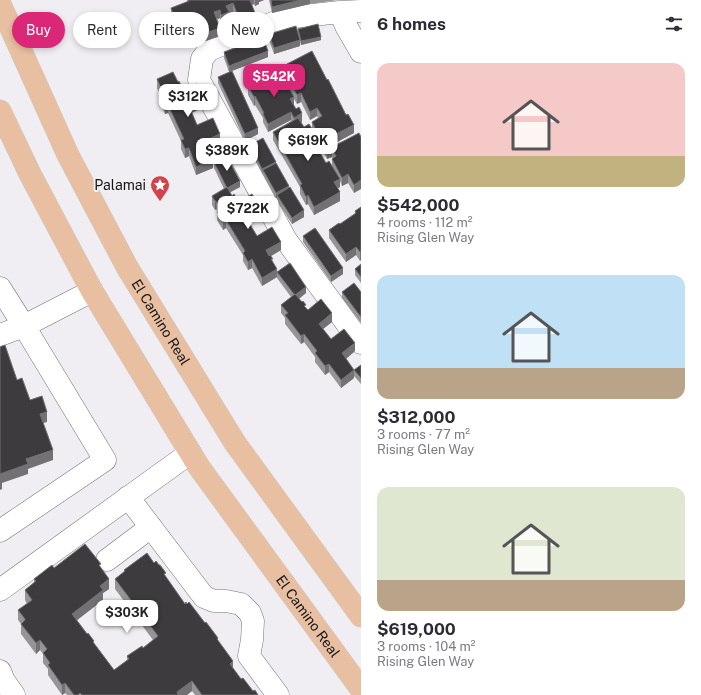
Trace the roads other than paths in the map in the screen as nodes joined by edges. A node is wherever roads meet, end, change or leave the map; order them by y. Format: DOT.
graph roads {
  1 [pos="0,4"];
  2 [pos="361,11"];
  3 [pos="340,12"];
  4 [pos="361,52"];
  5 [pos="0,111"];
  6 [pos="0,288"];
  7 [pos="92,291"];
  8 [pos="24,326"];
  9 [pos="0,336"];
  10 [pos="361,343"];
  11 [pos="190,453"];
  12 [pos="128,497"];
  13 [pos="151,527"];
  14 [pos="0,531"];
  15 [pos="107,560"];
  16 [pos="0,590"];
  17 [pos="361,616"];
  18 [pos="0,671"];
  19 [pos="361,689"];
  20 [pos="14,695"];
  21 [pos="278,695"];
  1 -- 17 [label="main road, El Camino Real"];
  2 -- 3 [label="street"];
  3 -- 4 [label="street"];
  3 -- 10 [label="street"];
  5 -- 7 [label="main road, El Camino Real"];
  6 -- 8 [label="street"];
  7 -- 8 [label="street"];
  7 -- 11 [label="main road, El Camino Real"];
  8 -- 9 [label="street"];
  8 -- 14 [label="street"];
  11 -- 12 [label="street"];
  11 -- 19 [label="main road, El Camino Real"];
  12 -- 13 [label="street"];
  12 -- 16 [label="street"];
  13 -- 15 [label="street"];
  13 -- 21 [label="street"];
  18 -- 20 [label="street"];
}
